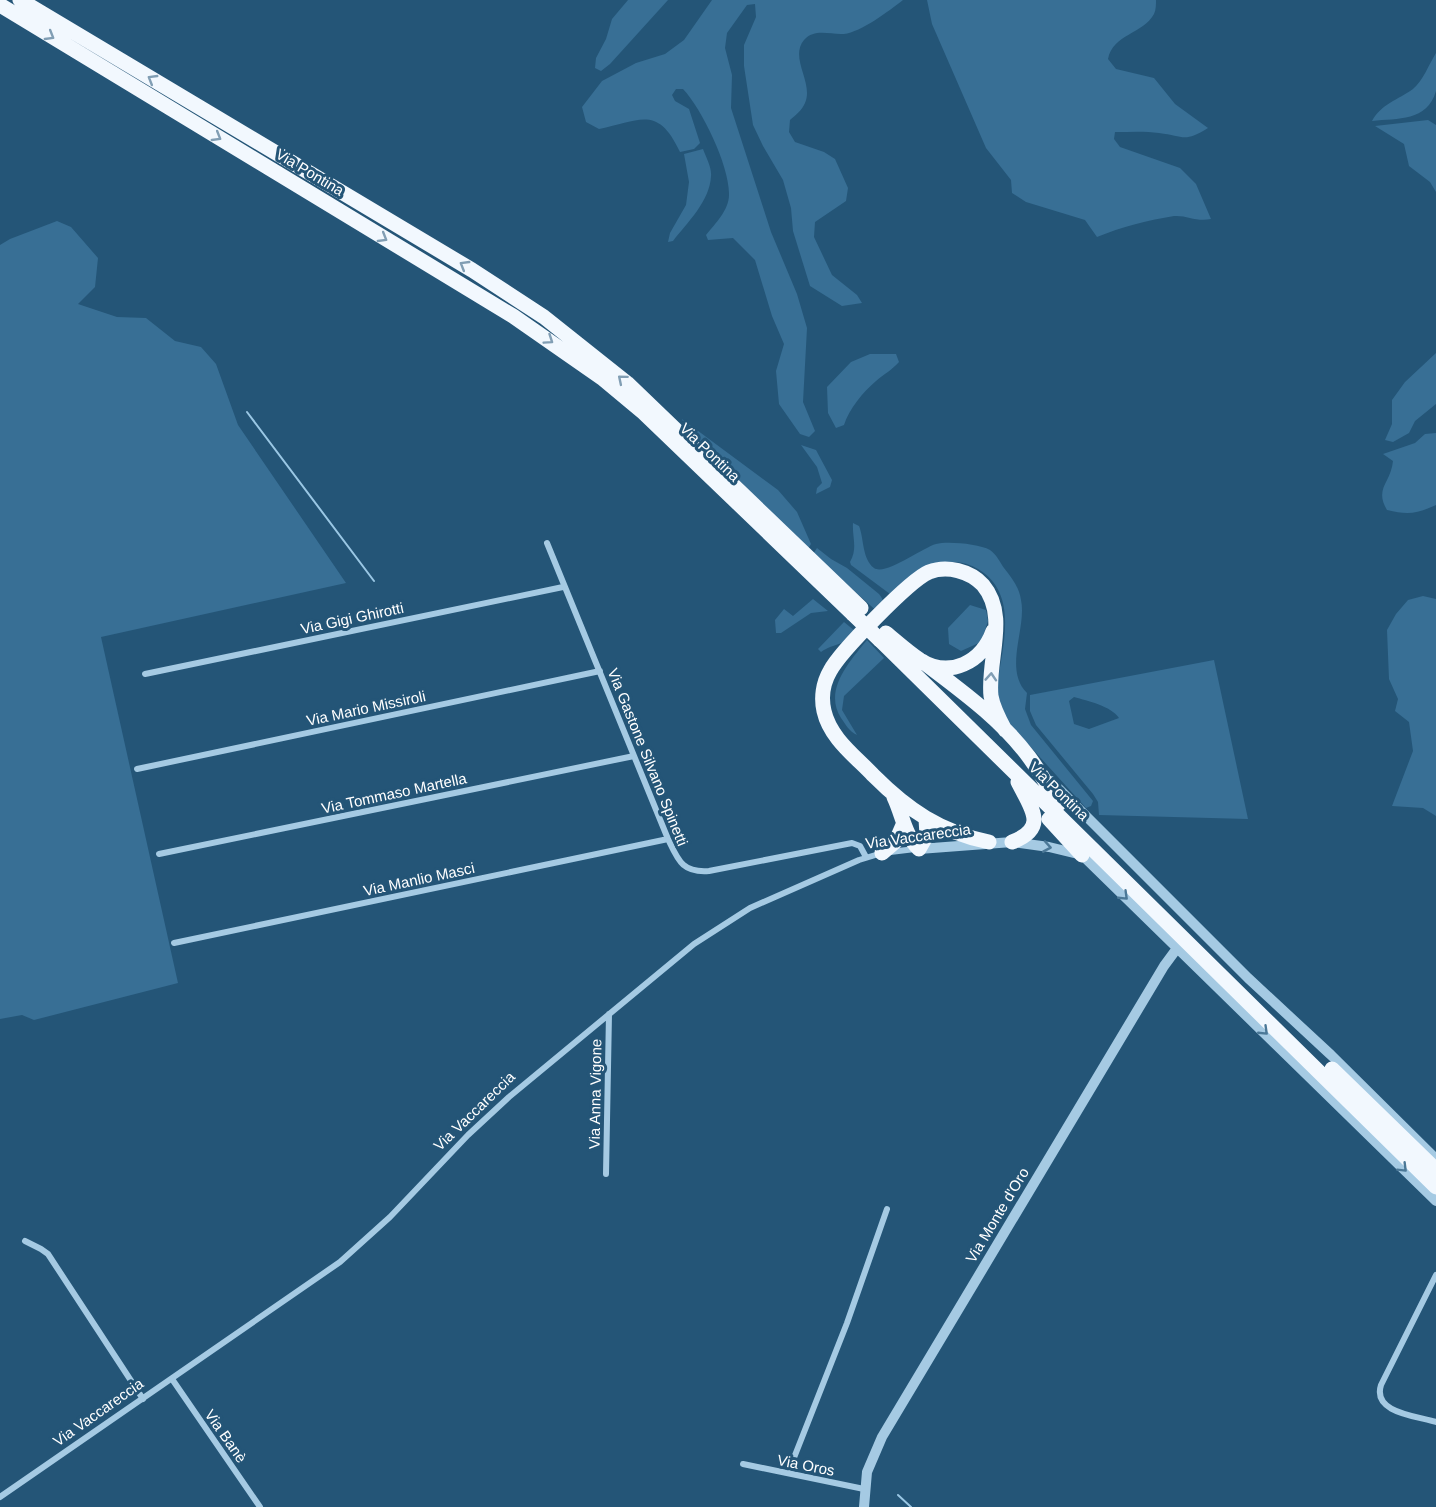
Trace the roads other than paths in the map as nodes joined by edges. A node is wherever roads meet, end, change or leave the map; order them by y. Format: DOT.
graph roads {
  1 [pos="20,0"];
  2 [pos="0,5"];
  3 [pos="547,543"];
  4 [pos="563,586"];
  5 [pos="857,611"];
  6 [pos="996,622"];
  7 [pos="883,636"];
  8 [pos="922,661"];
  9 [pos="600,671"];
  10 [pos="145,674"];
  11 [pos="1005,730"];
  12 [pos="634,756"];
  13 [pos="1028,756"];
  14 [pos="137,769"];
  15 [pos="1013,771"];
  16 [pos="893,794"];
  17 [pos="1059,804"];
  18 [pos="926,819"];
  19 [pos="903,825"];
  20 [pos="668,839"];
  21 [pos="989,842"];
  22 [pos="1012,842"];
  23 [pos="919,849"];
  24 [pos="882,853"];
  25 [pos="159,854"];
  26 [pos="1082,855"];
  27 [pos="866,857"];
  28 [pos="174,943"];
  29 [pos="1178,947"];
  30 [pos="609,1014"];
  31 [pos="1304,1050"];
  32 [pos="1436,1159"];
  33 [pos="1436,1170"];
  34 [pos="606,1174"];
  35 [pos="1436,1187"];
  36 [pos="1436,1201"];
  37 [pos="887,1209"];
  38 [pos="25,1241"];
  39 [pos="1436,1275"];
  40 [pos="172,1379"];
  41 [pos="143,1399"];
  42 [pos="1436,1422"];
  43 [pos="743,1464"];
  44 [pos="788,1473"];
  45 [pos="864,1489"];
  46 [pos="0,1497"];
  47 [pos="260,1507"];
  48 [pos="864,1507"];
  5 -- 1 [label="highway, Via Pontina, one-way"];
  2 -- 5 [label="highway, Via Pontina, one-way"];
  3 -- 4 [label="street, Via Gastone Silvano Spinetti"];
  4 -- 9 [label="street, Via Gastone Silvano Spinetti"];
  4 -- 10 [label="street, Via Gigi Ghirotti"];
  5 -- 7 [label="highway, Via Pontina"];
  6 -- 8 [label="highway"];
  11 -- 6 [label="highway, one-way"];
  6 -- 16 [label="highway"];
  7 -- 8 [label="highway"];
  7 -- 15 [label="highway, Via Pontina"];
  7 -- 17 [label="highway, Via Pontina"];
  8 -- 11 [label="highway"];
  9 -- 12 [label="street, Via Gastone Silvano Spinetti"];
  9 -- 14 [label="street, Via Mario Missiroli"];
  11 -- 13 [label="highway"];
  12 -- 20 [label="street, Via Gastone Silvano Spinetti"];
  12 -- 25 [label="street, Via Tommaso Martella"];
  13 -- 17 [label="highway"];
  13 -- 32 [label="street, Via Pontina"];
  15 -- 22 [label="highway"];
  15 -- 26 [label="highway"];
  15 -- 31 [label="highway, Via Pontina"];
  16 -- 18 [label="highway"];
  16 -- 19 [label="highway"];
  17 -- 31 [label="highway, Via Pontina"];
  18 -- 21 [label="highway"];
  18 -- 23 [label="highway"];
  19 -- 23 [label="highway"];
  19 -- 24 [label="highway"];
  20 -- 27 [label="street, Via Gastone Silvano Spinetti"];
  20 -- 28 [label="street, Via Manlio Masci"];
  21 -- 22 [label="street, Via Vaccareccia"];
  21 -- 23 [label="street, Via Vaccareccia"];
  22 -- 26 [label="street, Via Vaccareccia, one-way"];
  23 -- 24 [label="street, Via Vaccareccia"];
  24 -- 27 [label="street, Via Vaccareccia"];
  26 -- 29 [label="street, one-way"];
  27 -- 30 [label="street, Via Vaccareccia"];
  29 -- 36 [label="street, one-way"];
  29 -- 45 [label="street, Via Monte d'Oro"];
  30 -- 34 [label="street, Via Anna Vigone"];
  30 -- 40 [label="street, Via Vaccareccia"];
  31 -- 33 [label="highway"];
  31 -- 35 [label="highway"];
  37 -- 44 [label="street"];
  38 -- 41 [label="street"];
  39 -- 42 [label="street"];
  40 -- 41 [label="street, Via Vaccareccia"];
  40 -- 47 [label="street, Via Banè"];
  41 -- 46 [label="street, Via Vaccareccia"];
  43 -- 44 [label="street, Via Oros"];
  44 -- 45 [label="street, Via Oros"];
  45 -- 48 [label="street, Via Monte d'Oro"];
}
